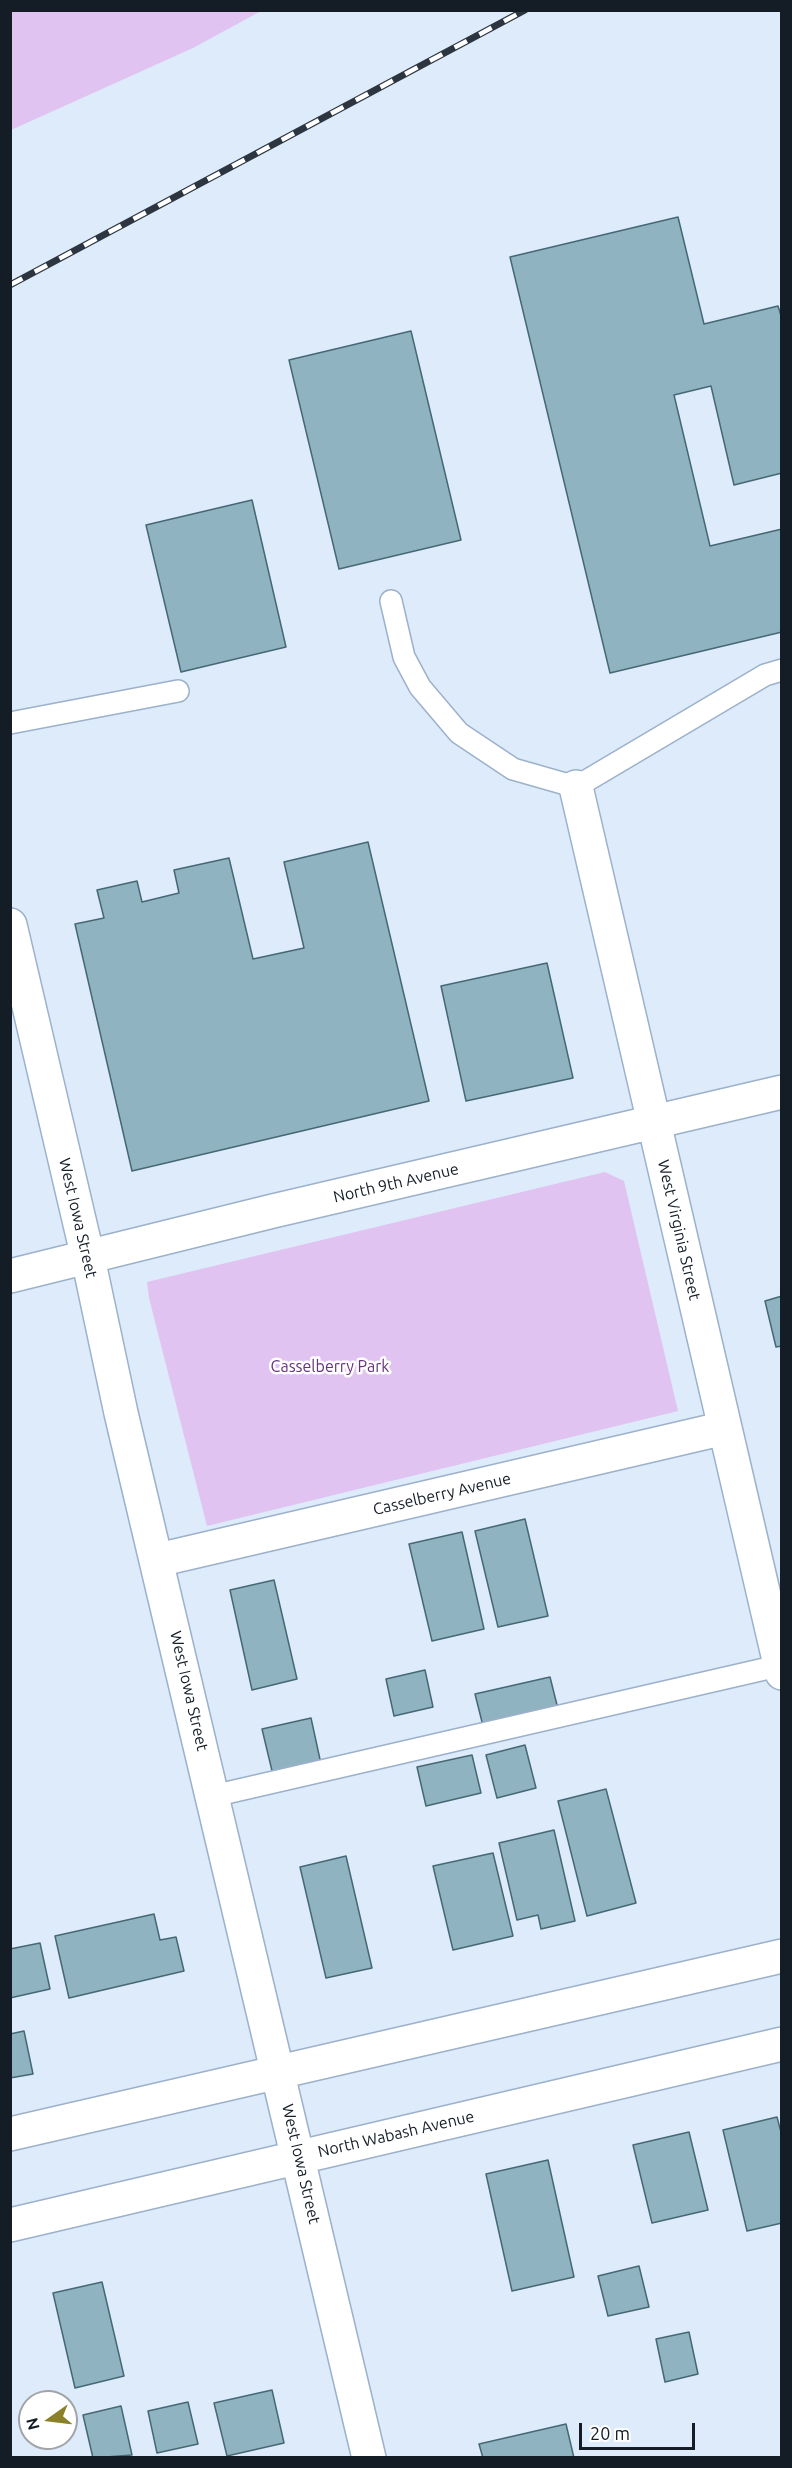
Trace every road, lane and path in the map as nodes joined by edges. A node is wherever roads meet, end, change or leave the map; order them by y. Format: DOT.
graph roads {
  1 [pos="391,601"];
  2 [pos="782,670"];
  3 [pos="178,691"];
  4 [pos="10,723"];
  5 [pos="576,787"];
  6 [pos="10,925"];
  7 [pos="782,1092"];
  8 [pos="654,1123"];
  9 [pos="88,1258"];
  10 [pos="10,1276"];
  11 [pos="725,1428"];
  12 [pos="158,1560"];
  13 [pos="781,1668"];
  14 [pos="213,1796"];
  15 [pos="782,1956"];
  16 [pos="782,2044"];
  17 [pos="279,2071"];
  18 [pos="10,2134"];
  19 [pos="300,2157"];
  20 [pos="10,2225"];
  21 [pos="369,2457"];
  1 -- 5 [label="lane"];
  2 -- 5 [label="lane"];
  3 -- 4 [label="lane"];
  5 -- 8 [label="street, West Virginia Street"];
  6 -- 9 [label="street, West Iowa Street"];
  7 -- 8 [label="street, North 9th Avenue"];
  8 -- 9 [label="street, North 9th Avenue"];
  8 -- 11 [label="street, West Virginia Street"];
  9 -- 10 [label="street, North 9th Avenue"];
  9 -- 12 [label="street, West Iowa Street"];
  11 -- 12 [label="street, Casselberry Avenue"];
  11 -- 13 [label="street, West Virginia Street"];
  12 -- 14 [label="street, West Iowa Street"];
  13 -- 14 [label="lane"];
  14 -- 17 [label="street, West Iowa Street"];
  15 -- 17 [label="street"];
  16 -- 19 [label="street, North Wabash Avenue"];
  17 -- 18 [label="street"];
  17 -- 19 [label="street, West Iowa Street"];
  19 -- 20 [label="street, North Wabash Avenue"];
  19 -- 21 [label="street, West Iowa Street"];
}
